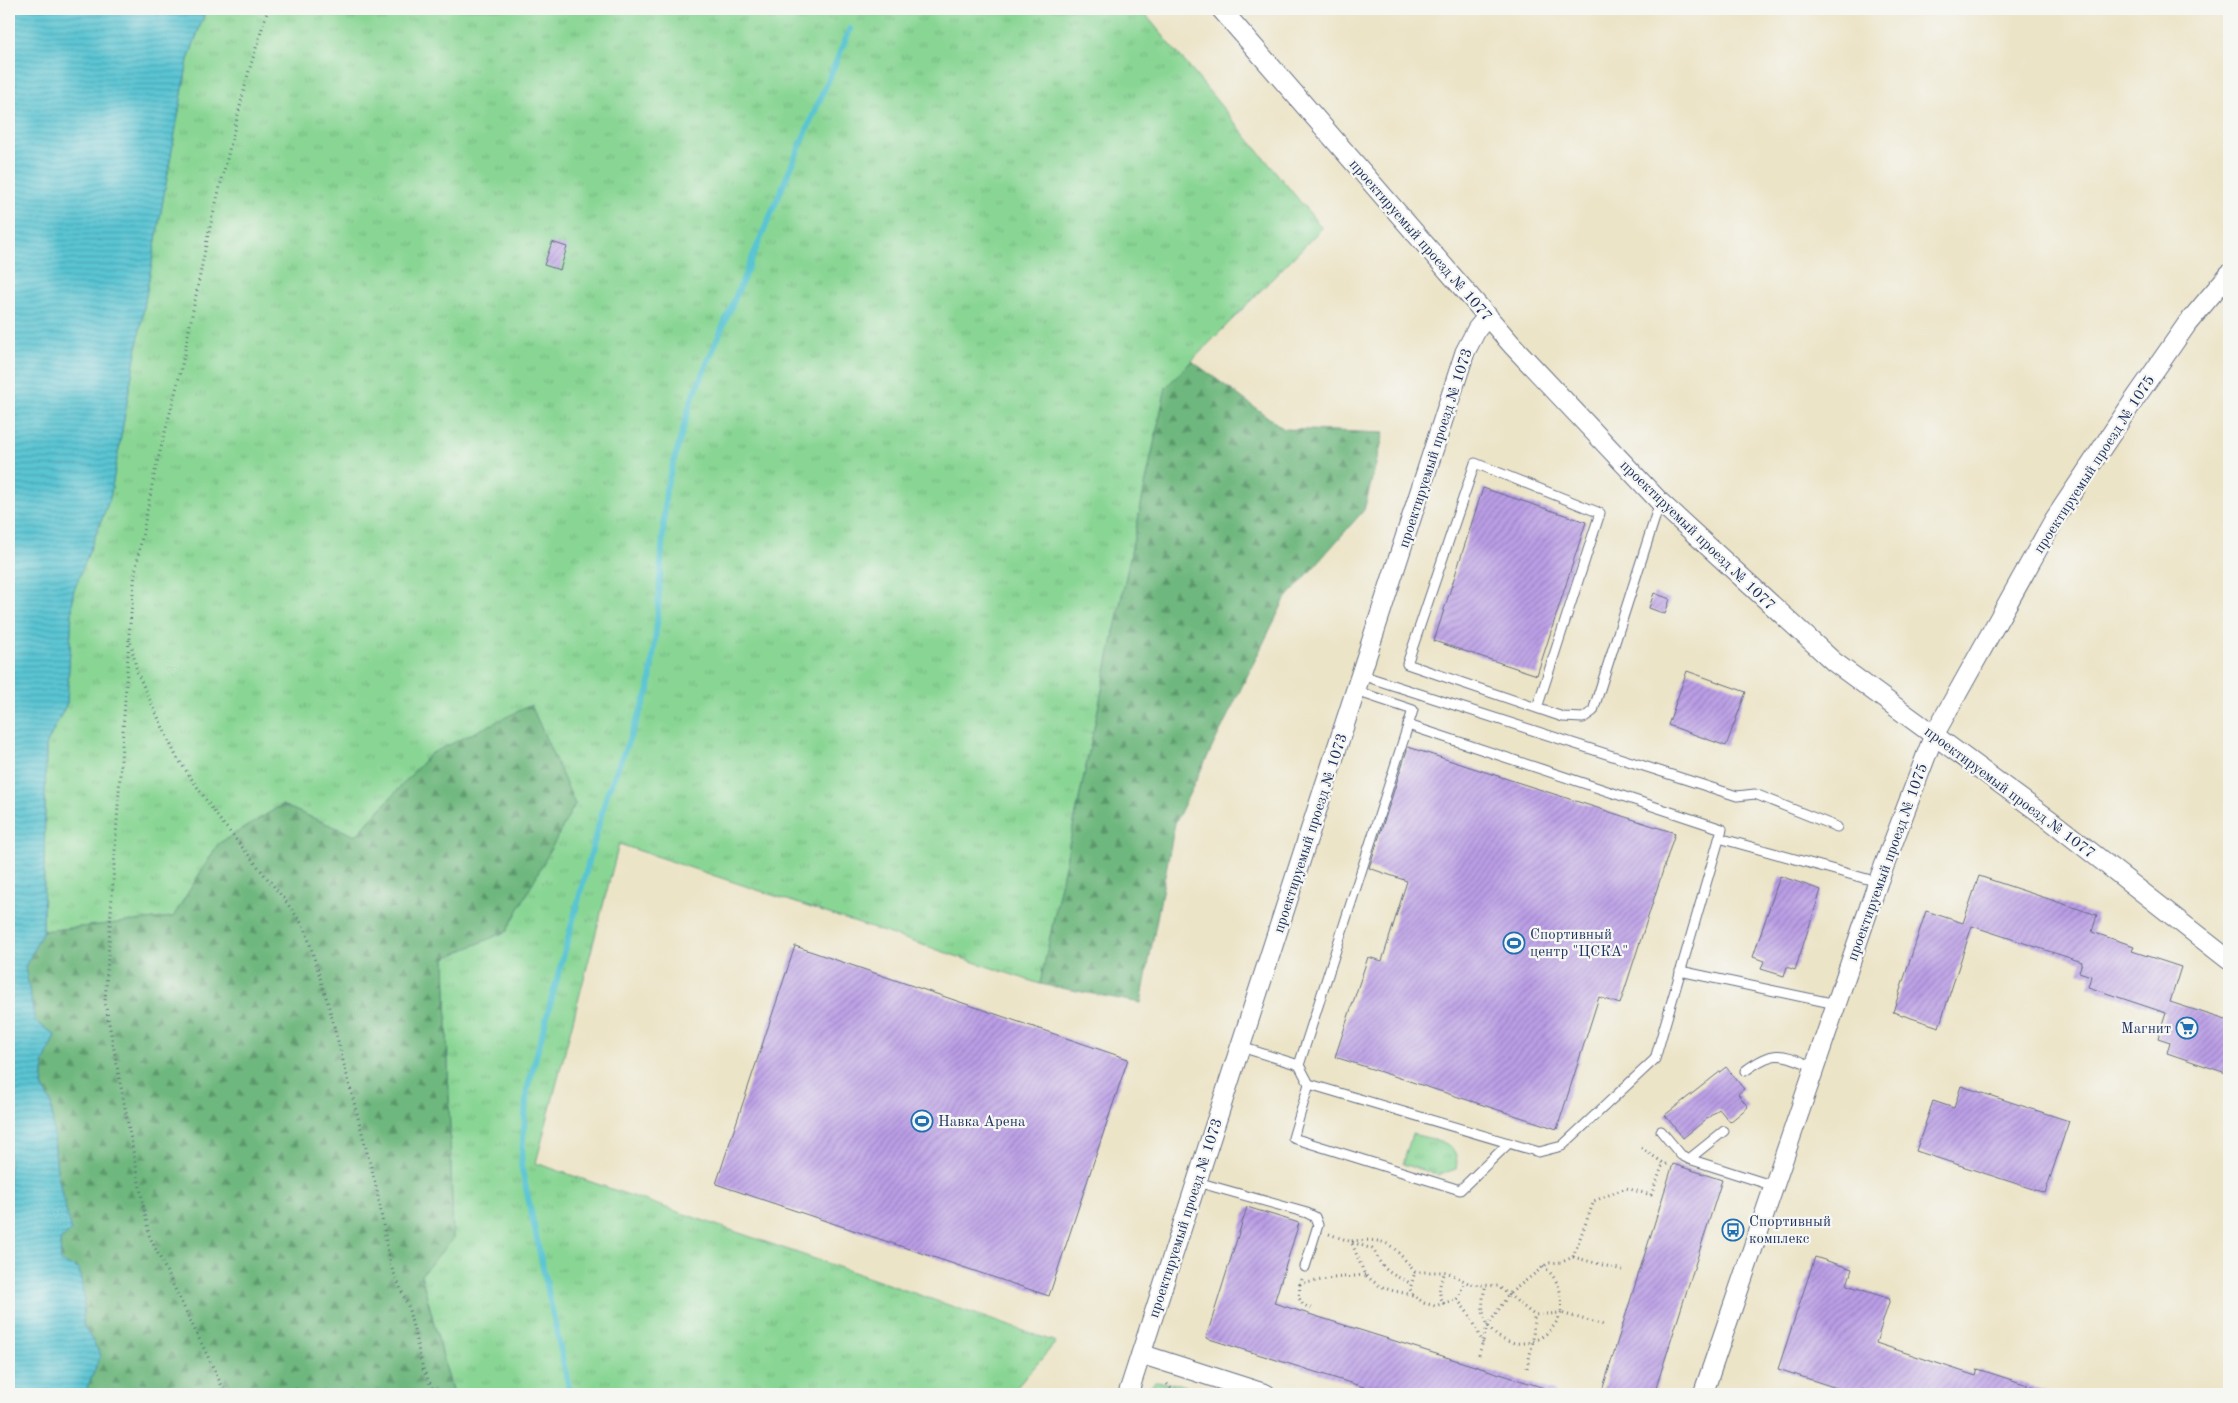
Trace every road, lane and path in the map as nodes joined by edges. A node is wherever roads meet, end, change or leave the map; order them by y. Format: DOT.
graph roads {
  1 [pos="268,9"];
  2 [pos="1221,9"];
  3 [pos="2229,274"];
  4 [pos="1488,316"];
  5 [pos="1660,502"];
  6 [pos="129,634"];
  7 [pos="1358,683"];
  8 [pos="1538,708"];
  9 [pos="1408,725"];
  10 [pos="1934,735"];
  11 [pos="1837,827"];
  12 [pos="1720,838"];
  13 [pos="1878,882"];
  14 [pos="2229,960"];
  15 [pos="1680,971"];
  16 [pos="1836,1004"];
  17 [pos="1241,1047"];
  18 [pos="1298,1065"];
  19 [pos="1815,1067"];
  20 [pos="1745,1071"];
  21 [pos="1309,1084"];
  22 [pos="1661,1131"];
  23 [pos="1724,1131"];
  24 [pos="1509,1143"];
  25 [pos="1641,1148"];
  26 [pos="1685,1157"];
  27 [pos="1665,1164"];
  28 [pos="1197,1182"];
  29 [pos="1774,1186"];
  30 [pos="1317,1230"];
  31 [pos="1351,1241"];
  32 [pos="1573,1257"];
  33 [pos="1543,1266"];
  34 [pos="1305,1267"];
  35 [pos="1622,1270"];
  36 [pos="1415,1272"];
  37 [pos="1445,1272"];
  38 [pos="1365,1275"];
  39 [pos="1465,1282"];
  40 [pos="1410,1283"];
  41 [pos="1300,1284"];
  42 [pos="1486,1285"];
  43 [pos="1509,1294"];
  44 [pos="1414,1295"];
  45 [pos="1457,1299"];
  46 [pos="1444,1304"];
  47 [pos="1313,1308"];
  48 [pos="1561,1313"];
  49 [pos="1534,1315"];
  50 [pos="1604,1325"];
  51 [pos="1487,1327"];
  52 [pos="1533,1342"];
  53 [pos="1482,1343"];
  54 [pos="1141,1354"];
  55 [pos="1479,1355"];
  56 [pos="1527,1368"];
  57 [pos="1161,1377"];
  58 [pos="226,1394"];
  59 [pos="435,1394"];
  60 [pos="1128,1394"];
  61 [pos="1176,1394"];
  62 [pos="1266,1394"];
  63 [pos="1703,1394"];
  1 -- 6 [label="path"];
  2 -- 4 [label="street, проектируемый проезд № 1077"];
  3 -- 10 [label="street, проектируемый проезд № 1075"];
  4 -- 5 [label="street, проектируемый проезд № 1077"];
  4 -- 7 [label="street, проектируемый проезд № 1073"];
  5 -- 8 [label="lane"];
  5 -- 10 [label="street, проектируемый проезд № 1077"];
  6 -- 58 [label="path"];
  6 -- 59 [label="path"];
  7 -- 9 [label="lane"];
  7 -- 11 [label="lane"];
  7 -- 17 [label="street, проектируемый проезд № 1073"];
  8 -- 8 [label="lane"];
  9 -- 12 [label="lane"];
  9 -- 18 [label="lane"];
  10 -- 13 [label="street, проектируемый проезд № 1075"];
  10 -- 14 [label="street, проектируемый проезд № 1077"];
  12 -- 13 [label="lane"];
  12 -- 15 [label="lane"];
  13 -- 16 [label="street, проектируемый проезд № 1075"];
  15 -- 16 [label="lane"];
  15 -- 24 [label="lane"];
  16 -- 19 [label="street, проектируемый проезд № 1075"];
  17 -- 18 [label="lane"];
  17 -- 28 [label="street, проектируемый проезд № 1073"];
  18 -- 21 [label="lane"];
  19 -- 20 [label="lane"];
  19 -- 29 [label="street, проектируемый проезд № 1075"];
  21 -- 24 [label="lane"];
  21 -- 24 [label="lane"];
  22 -- 26 [label="lane"];
  23 -- 26 [label="lane"];
  25 -- 27 [label="path"];
  26 -- 27 [label="path"];
  26 -- 29 [label="lane"];
  27 -- 32 [label="path"];
  28 -- 30 [label="lane"];
  28 -- 54 [label="street, проектируемый проезд № 1073"];
  29 -- 63 [label="street, проектируемый проезд № 1075"];
  30 -- 31 [label="path"];
  30 -- 34 [label="lane"];
  31 -- 36 [label="path"];
  31 -- 38 [label="path"];
  31 -- 40 [label="path"];
  32 -- 33 [label="path"];
  32 -- 35 [label="path"];
  33 -- 43 [label="path"];
  33 -- 48 [label="path"];
  34 -- 41 [label="path"];
  36 -- 37 [label="path"];
  36 -- 40 [label="path"];
  37 -- 39 [label="path"];
  37 -- 46 [label="path"];
  38 -- 41 [label="path"];
  38 -- 44 [label="path"];
  39 -- 42 [label="path"];
  39 -- 45 [label="path"];
  40 -- 44 [label="path"];
  41 -- 47 [label="path"];
  42 -- 43 [label="path"];
  42 -- 51 [label="path"];
  43 -- 49 [label="path"];
  43 -- 51 [label="path"];
  44 -- 46 [label="path"];
  45 -- 46 [label="path"];
  45 -- 53 [label="path"];
  48 -- 49 [label="path"];
  48 -- 50 [label="path"];
  48 -- 52 [label="path"];
  49 -- 52 [label="path"];
  51 -- 52 [label="path"];
  51 -- 53 [label="path"];
  52 -- 56 [label="path"];
  53 -- 55 [label="path"];
  54 -- 60 [label="street, проектируемый проезд № 1073"];
  54 -- 62 [label="street"];
  57 -- 61 [label="path"];
}
